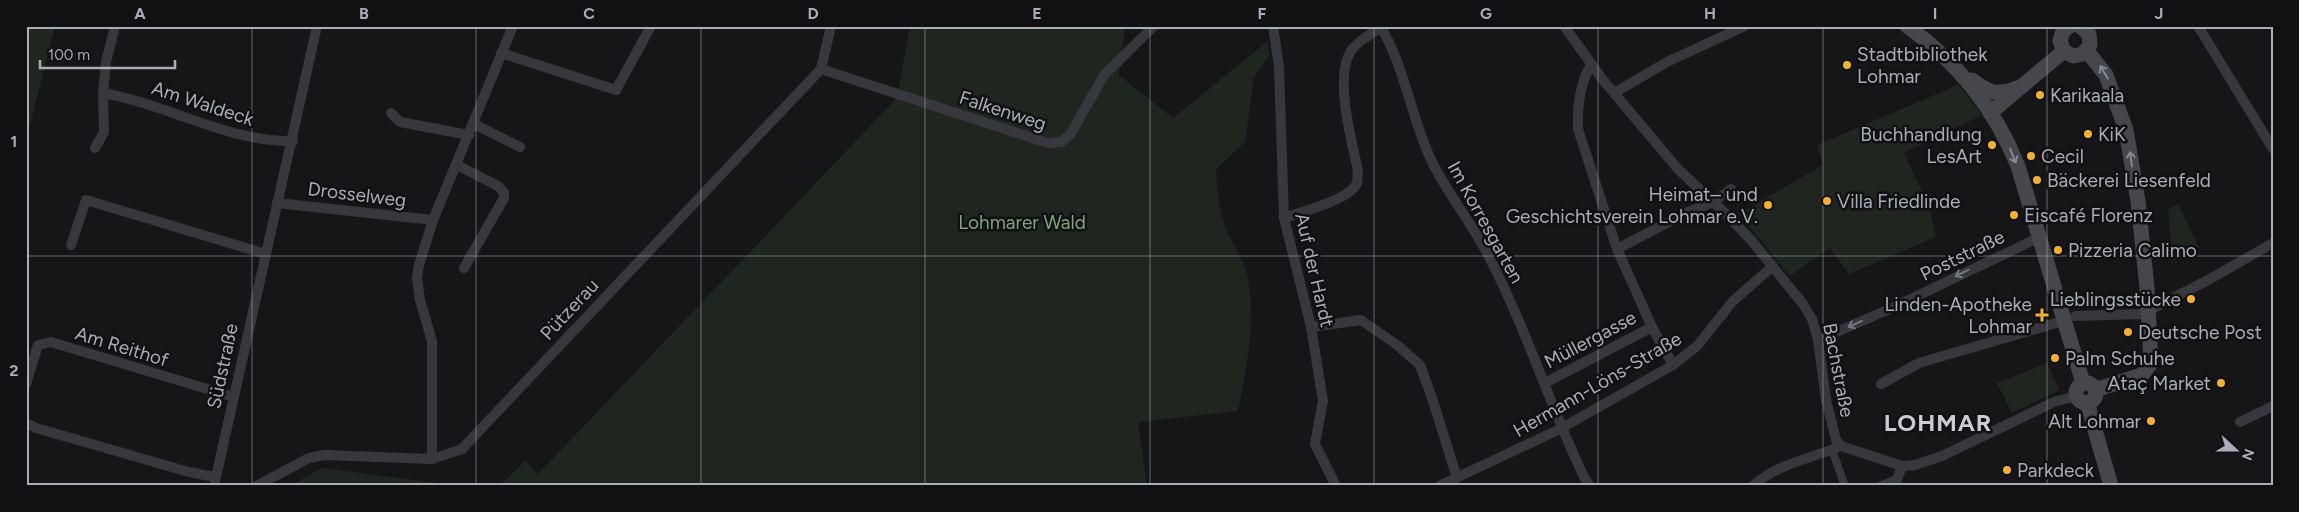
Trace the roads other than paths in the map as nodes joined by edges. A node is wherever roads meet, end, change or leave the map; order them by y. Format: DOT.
graph roads {
  1 [pos="116,26"];
  2 [pos="513,26"];
  3 [pos="652,26"];
  4 [pos="831,26"];
  5 [pos="1154,26"];
  6 [pos="1273,26"];
  7 [pos="1564,26"];
  8 [pos="1745,26"];
  9 [pos="1907,26"];
  10 [pos="2080,26"];
  11 [pos="2198,26"];
  12 [pos="314,27"];
  13 [pos="1380,27"];
  14 [pos="2062,29"];
  15 [pos="2088,50"];
  16 [pos="2064,52"];
  17 [pos="501,53"];
  18 [pos="1591,65"];
  19 [pos="820,69"];
  20 [pos="1964,75"];
  21 [pos="2025,84"];
  22 [pos="103,93"];
  23 [pos="1614,93"];
  24 [pos="390,113"];
  25 [pos="1990,113"];
  26 [pos="474,124"];
  27 [pos="469,135"];
  28 [pos="293,141"];
  29 [pos="520,147"];
  30 [pos="96,148"];
  31 [pos="2273,149"];
  32 [pos="457,164"];
  33 [pos="1732,189"];
  34 [pos="1713,202"];
  35 [pos="277,203"];
  36 [pos="1284,218"];
  37 [pos="433,220"];
  38 [pos="2038,238"];
  39 [pos="2273,243"];
  40 [pos="71,245"];
  41 [pos="1617,249"];
  42 [pos="266,254"];
  43 [pos="1773,266"];
  44 [pos="464,268"];
  45 [pos="2149,311"];
  46 [pos="2069,318"];
  47 [pos="1311,327"];
  48 [pos="1652,327"];
  49 [pos="1818,340"];
  50 [pos="1673,365"];
  51 [pos="1545,383"];
  52 [pos="26,384"];
  53 [pos="1881,384"];
  54 [pos="2085,393"];
  55 [pos="234,397"];
  56 [pos="2273,406"];
  57 [pos="2240,422"];
  58 [pos="26,423"];
  59 [pos="1560,429"];
  60 [pos="1836,448"];
  61 [pos="432,459"];
  62 [pos="1902,466"];
  63 [pos="1457,478"];
  64 [pos="214,481"];
  65 [pos="1899,483"];
  66 [pos="256,486"];
  67 [pos="1336,486"];
  68 [pos="1440,486"];
  69 [pos="1590,486"];
  70 [pos="1753,486"];
  71 [pos="1845,486"];
  72 [pos="1882,486"];
  73 [pos="2111,486"];
  1 -- 22 [label="street"];
  2 -- 17 [label="street"];
  3 -- 17 [label="street"];
  4 -- 19 [label="street, Pützerau"];
  5 -- 19 [label="street, Falkenweg"];
  6 -- 36 [label="street, Auf der Hardt"];
  7 -- 18 [label="street, Bachstraße"];
  8 -- 23 [label="street"];
  9 -- 20 [label="main road"];
  10 -- 15 [label="main road"];
  11 -- 31 [label="street"];
  12 -- 28 [label="street, Südstraße"];
  13 -- 36 [label="street, Im Korresgarten"];
  13 -- 51 [label="street, Im Korresgarten"];
  14 -- 16 [label="main road"];
  15 -- 16 [label="main road"];
  45 -- 15 [label="main road, one-way"];
  16 -- 21 [label="main road"];
  17 -- 26 [label="street"];
  18 -- 23 [label="street, Bachstraße"];
  18 -- 41 [label="street"];
  19 -- 61 [label="street, Pützerau"];
  20 -- 21 [label="main road"];
  20 -- 25 [label="main road"];
  21 -- 25 [label="main road"];
  22 -- 28 [label="street, Am Waldeck"];
  22 -- 30 [label="street"];
  23 -- 34 [label="street, Bachstraße"];
  24 -- 27 [label="street"];
  25 -- 38 [label="main road, one-way"];
  26 -- 27 [label="street"];
  26 -- 29 [label="street"];
  27 -- 32 [label="street"];
  28 -- 35 [label="street, Südstraße"];
  32 -- 37 [label="street"];
  32 -- 44 [label="street"];
  33 -- 34 [label="street"];
  34 -- 41 [label="street"];
  34 -- 43 [label="street, Bachstraße"];
  35 -- 37 [label="street, Drosselweg"];
  35 -- 42 [label="street, Südstraße"];
  36 -- 47 [label="street, Auf der Hardt"];
  37 -- 61 [label="street"];
  38 -- 46 [label="main road"];
  38 -- 49 [label="street, Poststraße, one-way"];
  39 -- 45 [label="street"];
  40 -- 42 [label="street"];
  41 -- 48 [label="street"];
  42 -- 55 [label="street, Südstraße"];
  43 -- 49 [label="street, Bachstraße"];
  43 -- 50 [label="street, Hermann-Löns-Straße"];
  45 -- 46 [label="street"];
  45 -- 54 [label="main road"];
  46 -- 53 [label="street"];
  46 -- 54 [label="main road"];
  47 -- 63 [label="street"];
  47 -- 67 [label="street, Auf der Hardt"];
  48 -- 50 [label="street"];
  48 -- 51 [label="street, Müllergasse"];
  49 -- 60 [label="street, Bachstraße"];
  50 -- 59 [label="street, Hermann-Löns-Straße"];
  51 -- 59 [label="street, Im Korresgarten"];
  52 -- 55 [label="street, Am Reithof"];
  54 -- 62 [label="street"];
  54 -- 73 [label="main road"];
  55 -- 64 [label="street, Südstraße"];
  56 -- 57 [label="street"];
  58 -- 64 [label="street"];
  59 -- 63 [label="street, Hermann-Löns-Straße"];
  59 -- 69 [label="street, Im Korresgarten"];
  60 -- 62 [label="street, Bachstraße"];
  60 -- 70 [label="street"];
  60 -- 71 [label="street"];
  61 -- 66 [label="street, Pützerau"];
  62 -- 65 [label="street"];
  63 -- 68 [label="street, Hermann-Löns-Straße"];
  65 -- 72 [label="street"];
}
